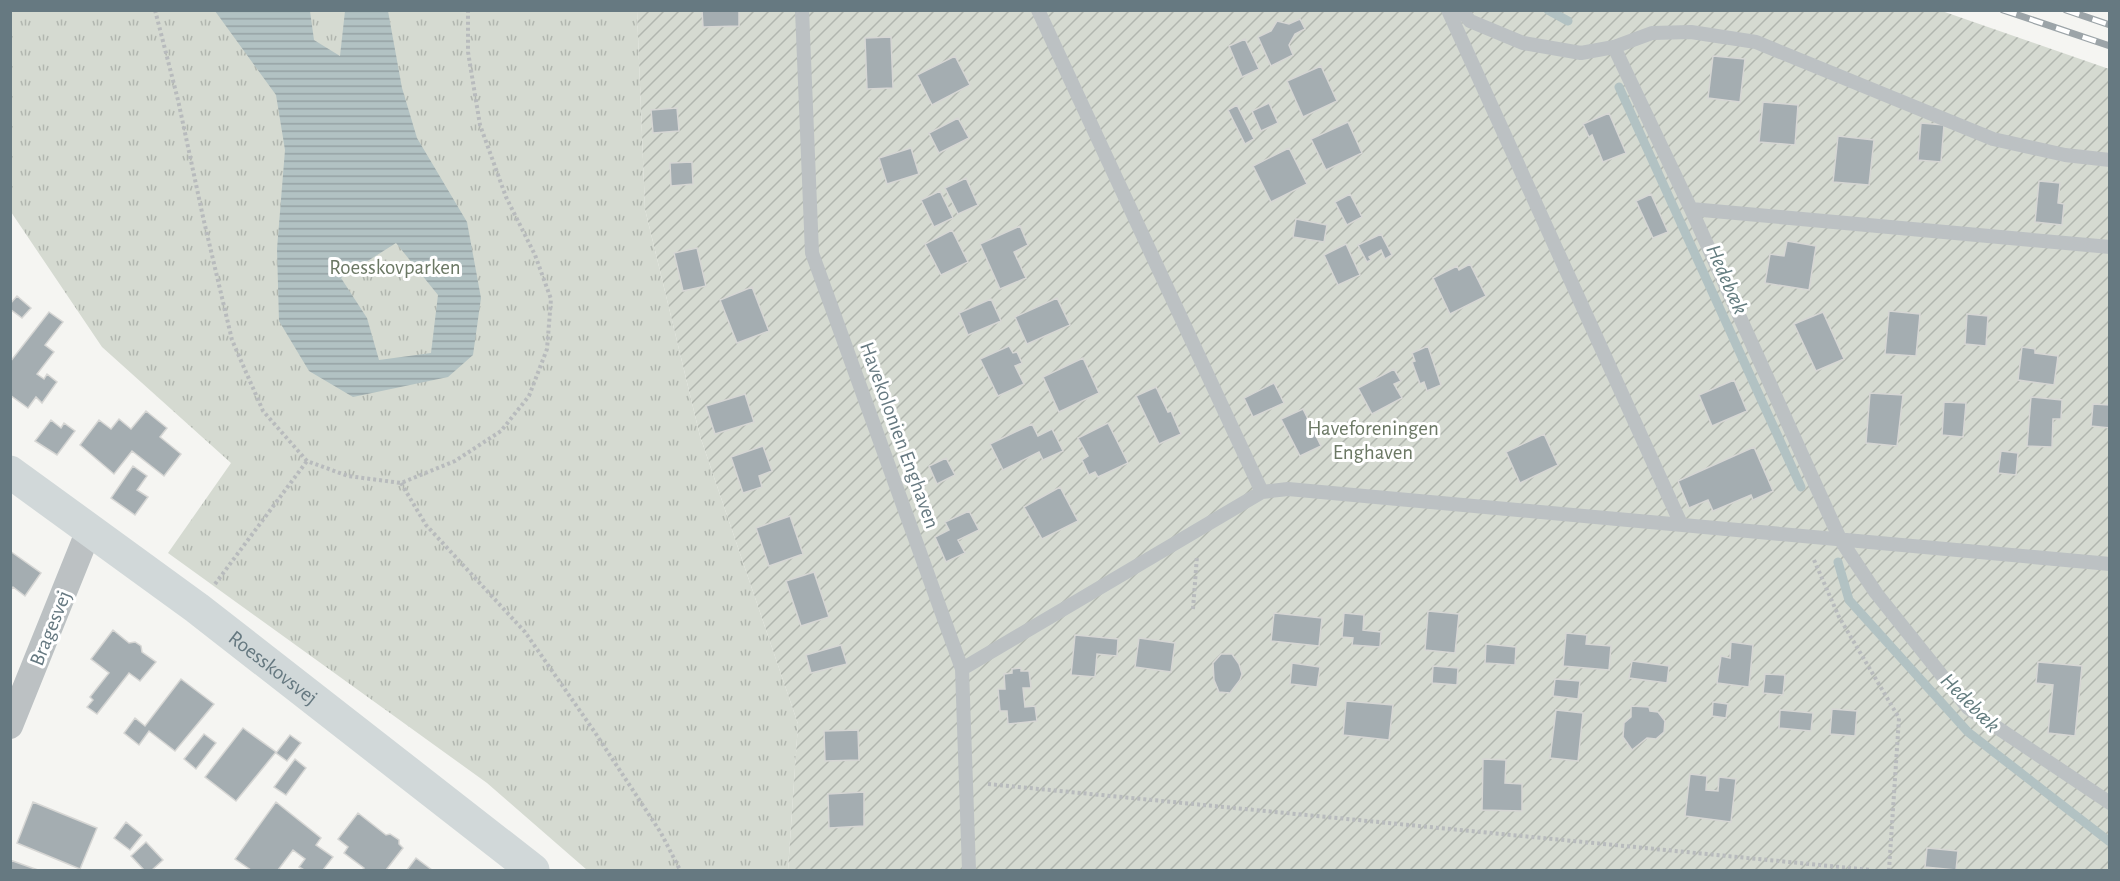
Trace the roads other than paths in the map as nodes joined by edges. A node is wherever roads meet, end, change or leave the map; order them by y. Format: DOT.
graph roads {
  1 [pos="802,10"];
  2 [pos="1038,10"];
  3 [pos="1448,10"];
  4 [pos="1461,10"];
  5 [pos="1614,47"];
  6 [pos="2109,160"];
  7 [pos="1691,209"];
  8 [pos="2109,247"];
  9 [pos="10,472"];
  10 [pos="1262,492"];
  11 [pos="1681,524"];
  12 [pos="89,530"];
  13 [pos="1840,538"];
  14 [pos="2109,564"];
  15 [pos="962,669"];
  16 [pos="10,726"];
  17 [pos="2109,803"];
  18 [pos="525,868"];
  19 [pos="969,870"];
  1 -- 15 [label="lane, Havekolonien Enghaven"];
  2 -- 10 [label="lane"];
  3 -- 11 [label="lane"];
  4 -- 5 [label="lane"];
  5 -- 6 [label="lane"];
  5 -- 7 [label="lane"];
  7 -- 8 [label="lane"];
  7 -- 13 [label="lane"];
  9 -- 12 [label="street, Roesskovsvej"];
  10 -- 11 [label="lane"];
  10 -- 15 [label="lane"];
  11 -- 13 [label="lane"];
  12 -- 16 [label="street, Bragesvej"];
  12 -- 18 [label="street, Roesskovsvej"];
  13 -- 14 [label="lane"];
  13 -- 17 [label="lane"];
  15 -- 19 [label="lane, Havekolonien Enghaven"];
}
